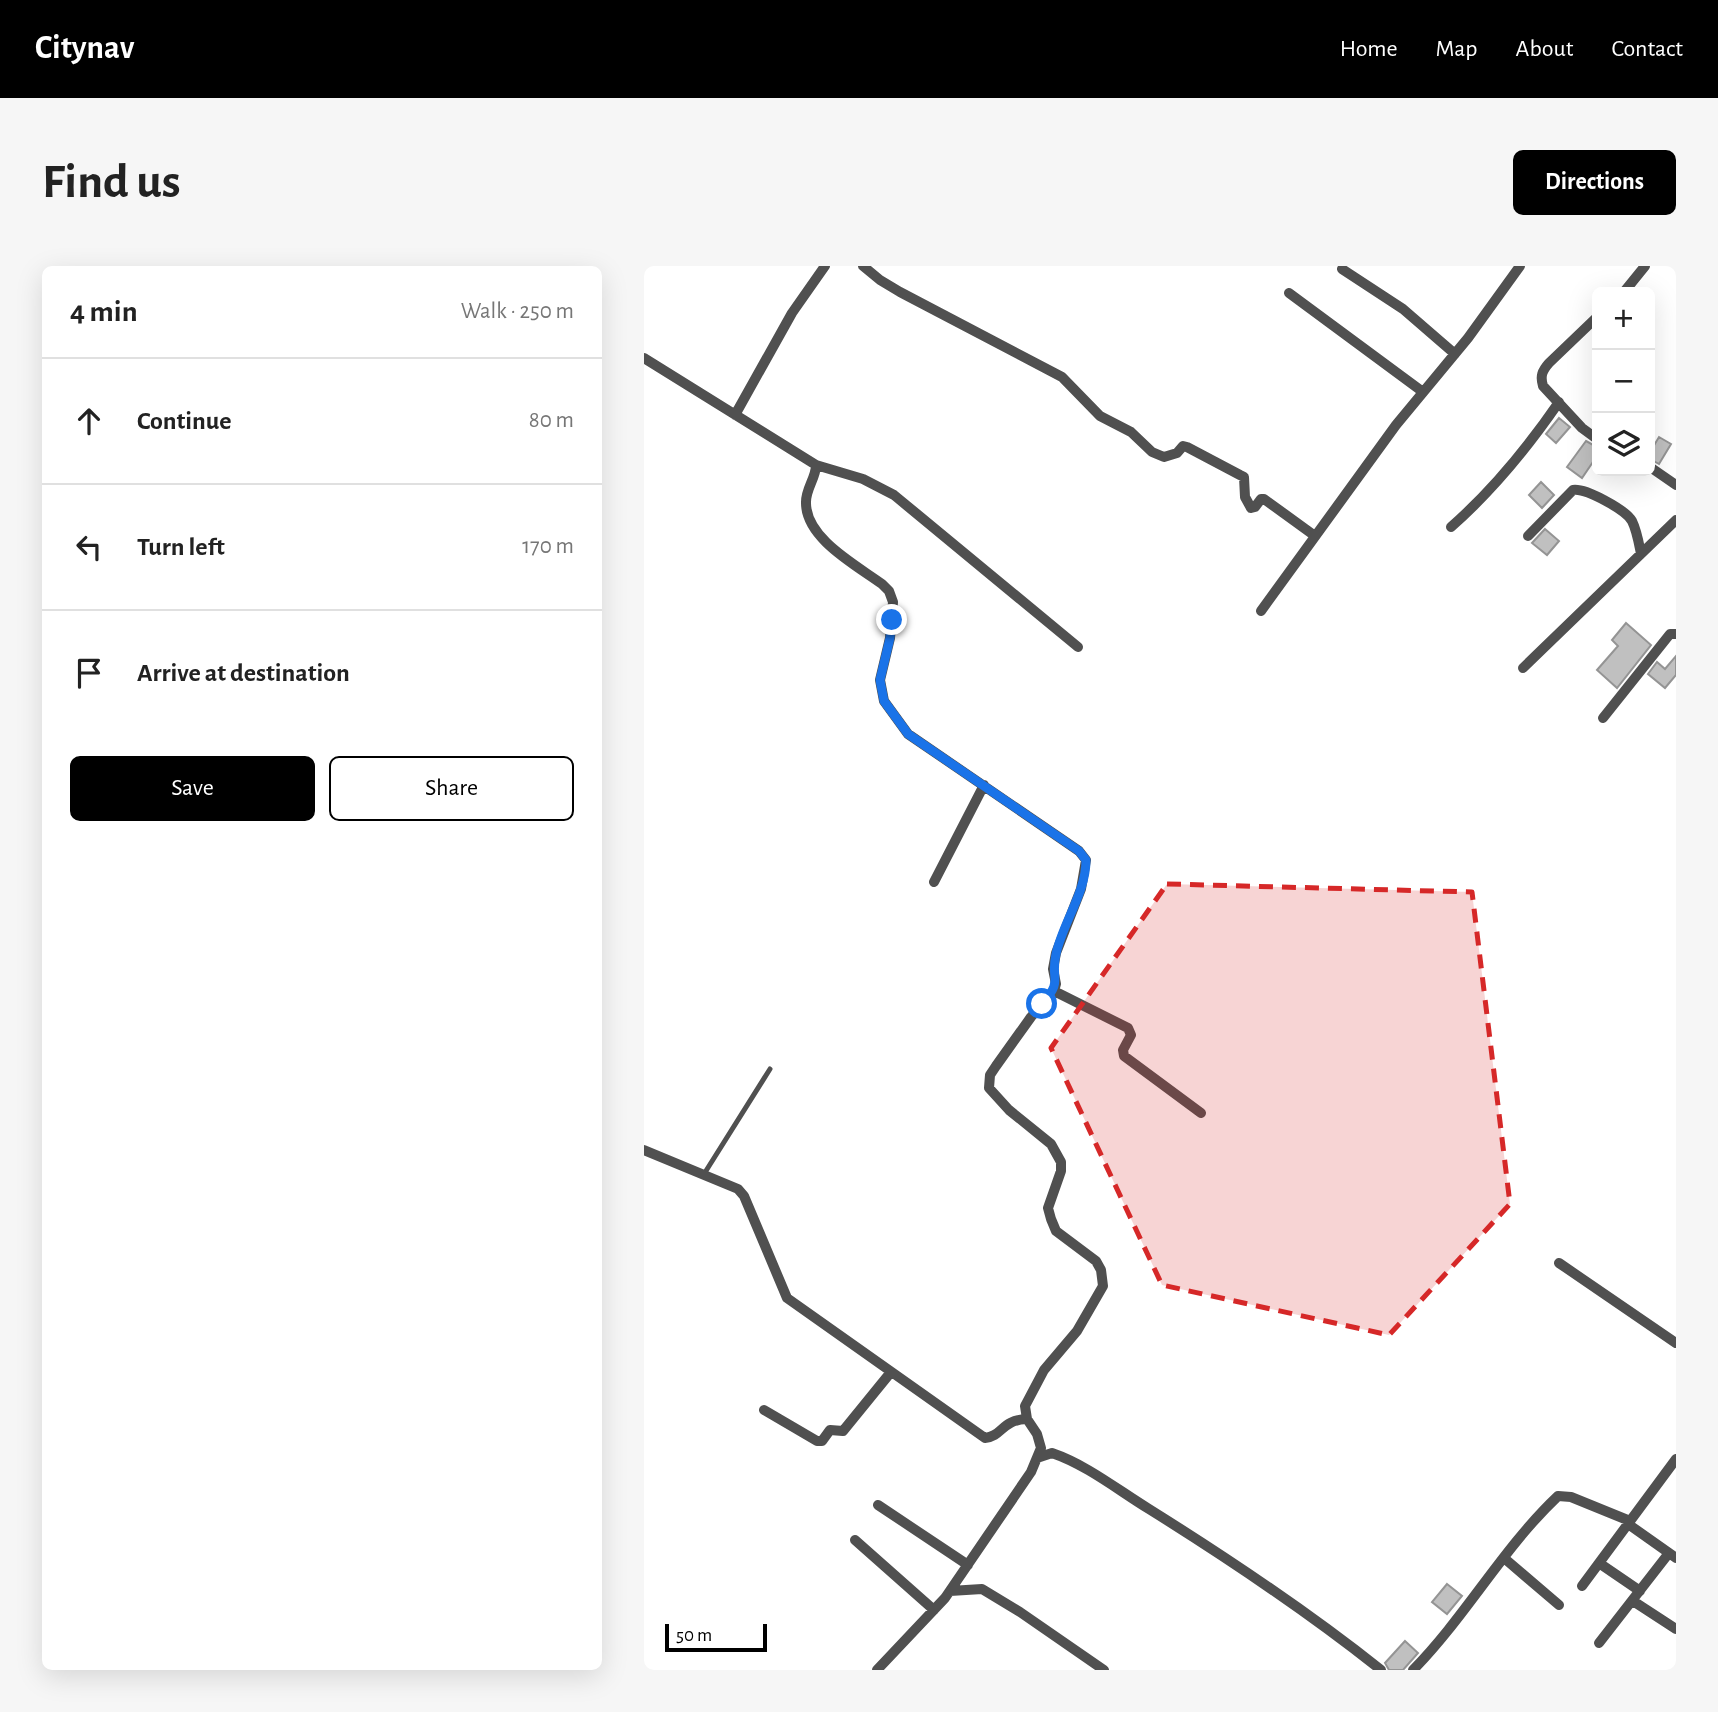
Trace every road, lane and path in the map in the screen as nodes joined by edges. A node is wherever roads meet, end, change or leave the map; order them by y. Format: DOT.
graph roads {
  1 [pos="825,266"];
  2 [pos="863,266"];
  3 [pos="1520,266"];
  4 [pos="1645,266"];
  5 [pos="1342,269"];
  6 [pos="1628,287"];
  7 [pos="1289,293"];
  8 [pos="1592,322"];
  9 [pos="1455,354"];
  10 [pos="644,359"];
  11 [pos="1423,392"];
  12 [pos="1559,402"];
  13 [pos="735,415"];
  14 [pos="1592,435"];
  15 [pos="816,465"];
  16 [pos="1655,470"];
  17 [pos="1676,485"];
  18 [pos="1676,520"];
  19 [pos="1451,527"];
  20 [pos="1315,536"];
  21 [pos="1528,536"];
  22 [pos="1641,554"];
  23 [pos="1261,611"];
  24 [pos="1676,634"];
  25 [pos="1078,647"];
  26 [pos="1523,668"];
  27 [pos="1603,718"];
  28 [pos="984,785"];
  29 [pos="934,882"];
  30 [pos="1054,991"];
  31 [pos="769,1069"];
  32 [pos="1202,1113"];
  33 [pos="645,1152"];
  34 [pos="704,1174"];
  35 [pos="1559,1263"];
  36 [pos="1676,1343"];
  37 [pos="891,1372"];
  38 [pos="764,1410"];
  39 [pos="1027,1419"];
  40 [pos="1037,1458"];
  41 [pos="1676,1459"];
  42 [pos="878,1505"];
  43 [pos="1629,1522"];
  44 [pos="855,1540"];
  45 [pos="1673,1556"];
  46 [pos="1504,1558"];
  47 [pos="1599,1563"];
  48 [pos="968,1564"];
  49 [pos="1582,1586"];
  50 [pos="950,1591"];
  51 [pos="1640,1591"];
  52 [pos="1633,1601"];
  53 [pos="1559,1605"];
  54 [pos="934,1610"];
  55 [pos="1676,1629"];
  56 [pos="1600,1643"];
  57 [pos="877,1670"];
  58 [pos="1104,1670"];
  59 [pos="1381,1670"];
  60 [pos="1413,1670"];
  1 -- 13 [label="street"];
  2 -- 20 [label="street"];
  3 -- 9 [label="street"];
  4 -- 6 [label="street"];
  5 -- 9 [label="street"];
  7 -- 11 [label="street"];
  8 -- 12 [label="street"];
  9 -- 11 [label="street"];
  10 -- 13 [label="street"];
  11 -- 20 [label="street"];
  12 -- 14 [label="street"];
  12 -- 19 [label="street"];
  13 -- 15 [label="street"];
  15 -- 25 [label="street"];
  15 -- 28 [label="street"];
  16 -- 17 [label="street"];
  18 -- 22 [label="street"];
  20 -- 23 [label="street"];
  21 -- 22 [label="street"];
  22 -- 26 [label="street"];
  24 -- 27 [label="street"];
  28 -- 29 [label="street"];
  28 -- 30 [label="street"];
  30 -- 32 [label="street"];
  30 -- 39 [label="street"];
  31 -- 34 [label="lane"];
  33 -- 34 [label="street"];
  34 -- 37 [label="street"];
  35 -- 36 [label="street"];
  37 -- 38 [label="street"];
  37 -- 39 [label="street"];
  39 -- 40 [label="street"];
  40 -- 48 [label="street"];
  40 -- 59 [label="street"];
  41 -- 43 [label="street"];
  42 -- 48 [label="street"];
  43 -- 45 [label="street"];
  43 -- 46 [label="street"];
  43 -- 47 [label="street"];
  44 -- 54 [label="street"];
  45 -- 51 [label="street"];
  46 -- 53 [label="street"];
  46 -- 60 [label="street"];
  47 -- 49 [label="street"];
  47 -- 51 [label="street"];
  48 -- 50 [label="street"];
  50 -- 54 [label="street"];
  50 -- 58 [label="street"];
  51 -- 52 [label="street"];
  52 -- 55 [label="street"];
  52 -- 56 [label="street"];
  54 -- 57 [label="street"];
}
